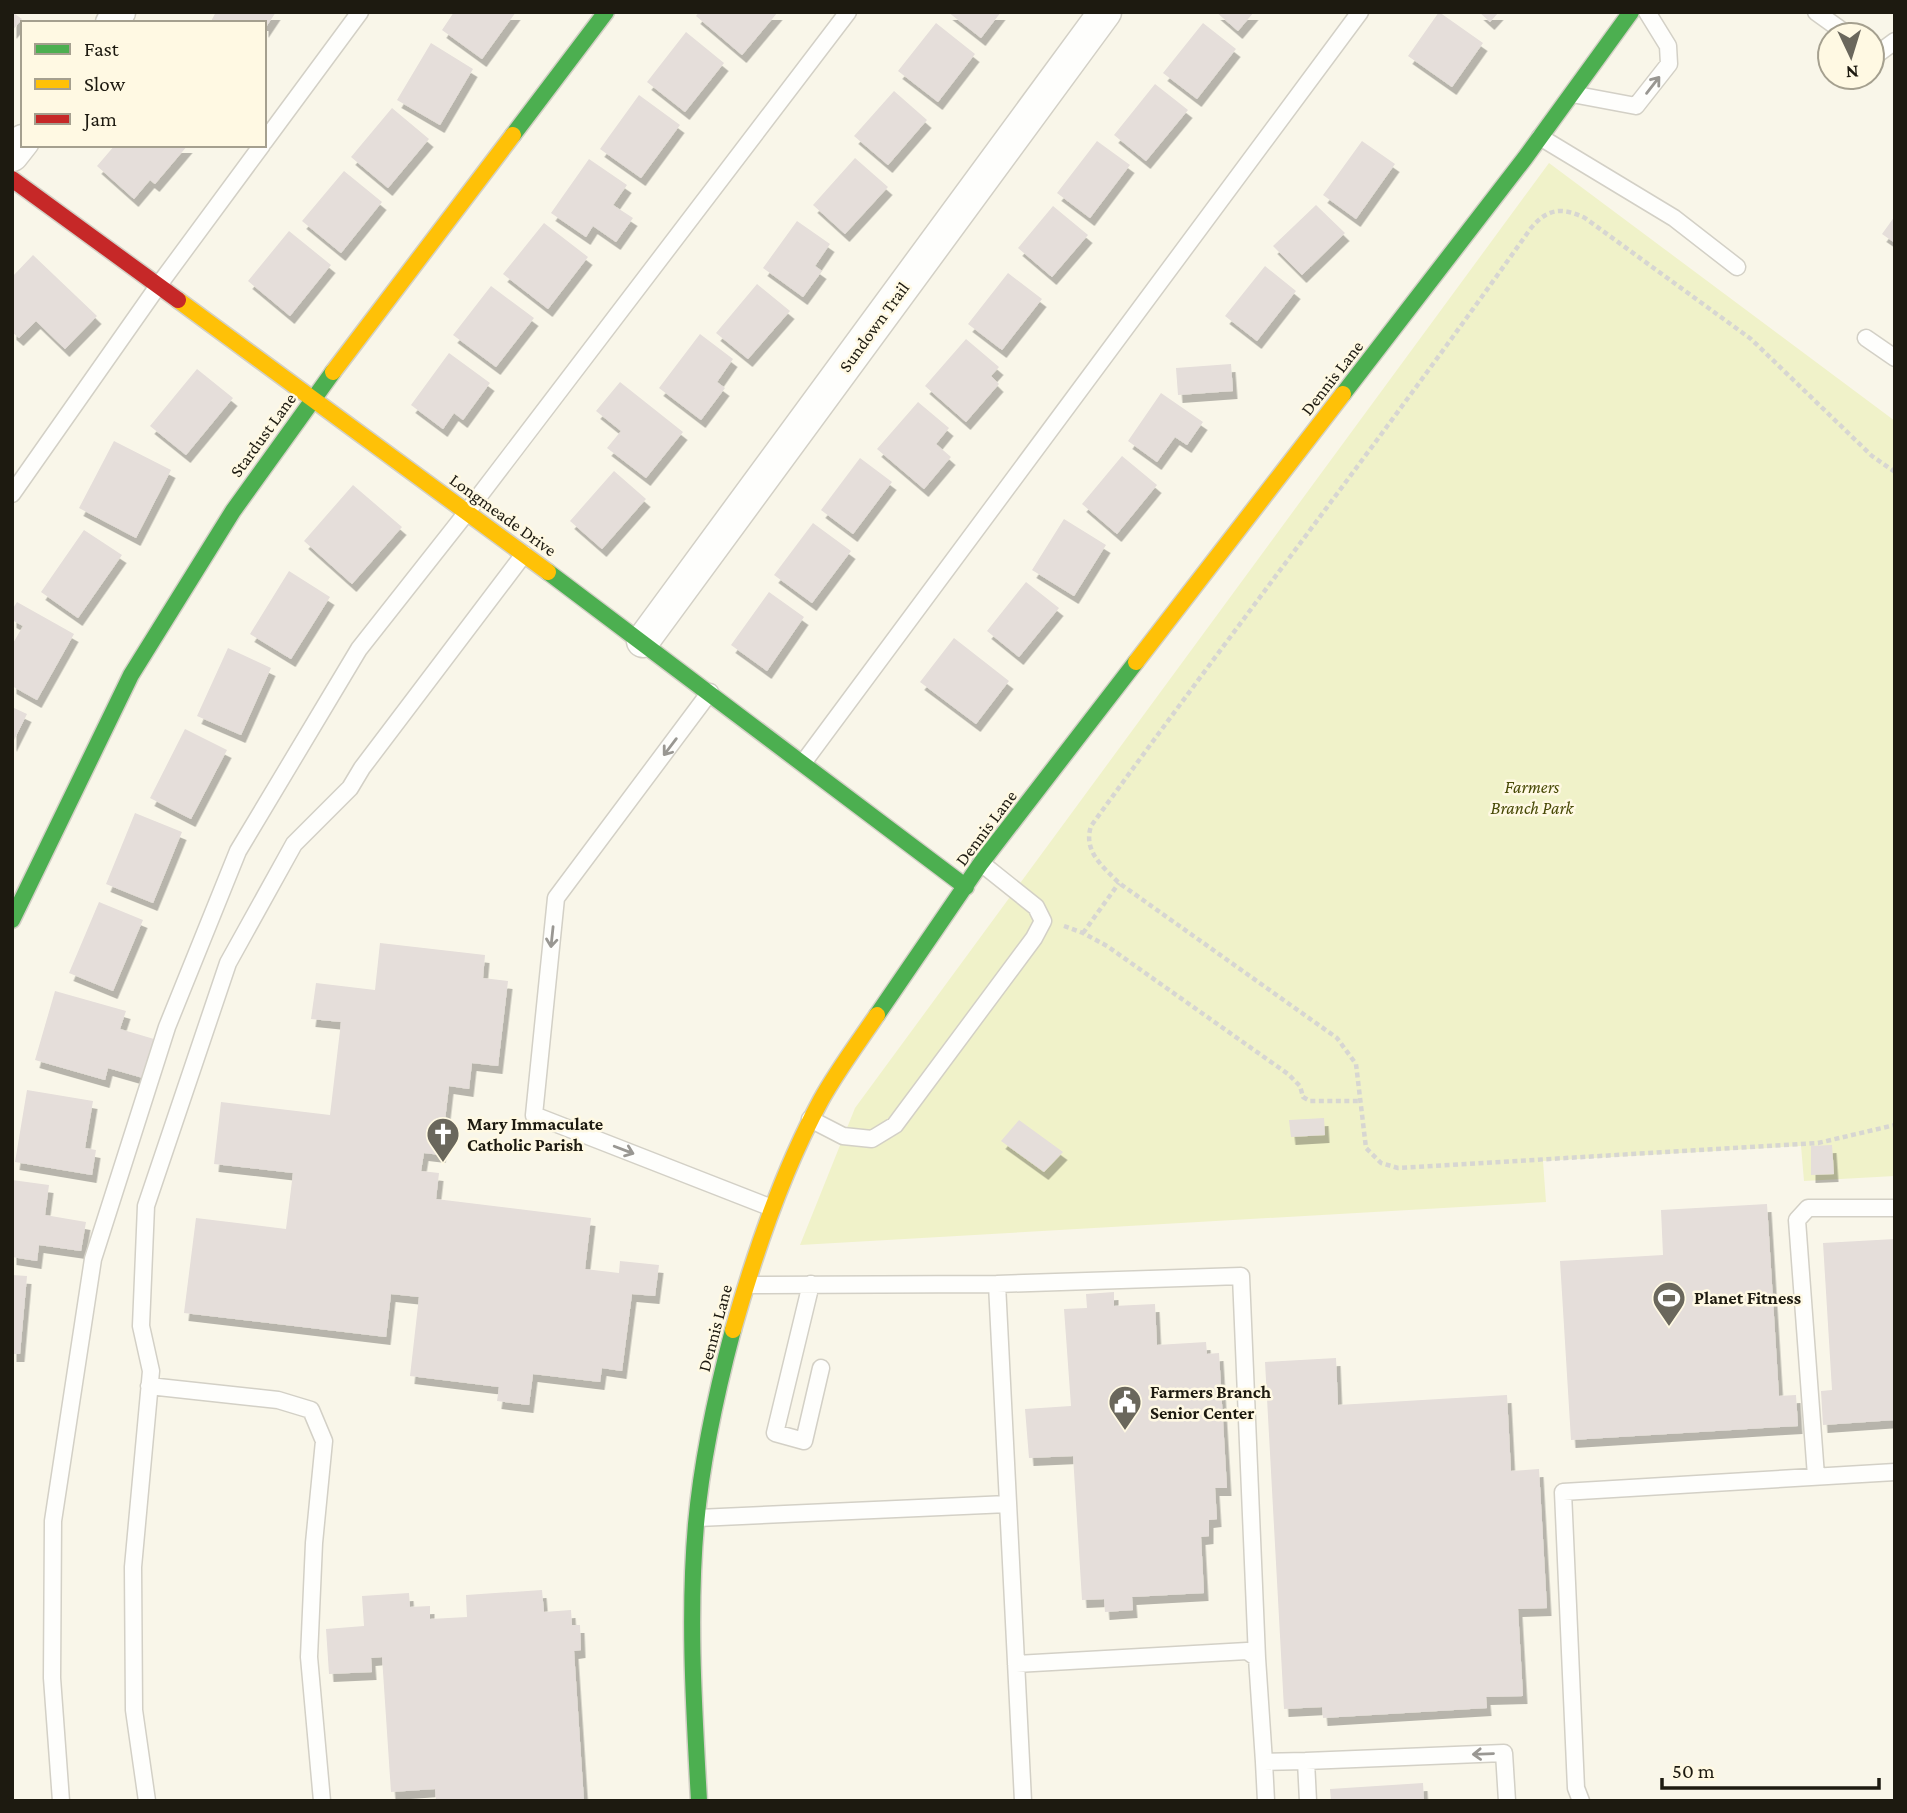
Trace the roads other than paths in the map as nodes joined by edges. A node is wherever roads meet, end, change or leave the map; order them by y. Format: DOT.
graph roads {
  1 [pos="360,12"];
  2 [pos="606,12"];
  3 [pos="848,12"];
  4 [pos="1105,12"];
  5 [pos="1360,12"];
  6 [pos="1631,12"];
  7 [pos="1647,12"];
  8 [pos="1572,94"];
  9 [pos="1540,137"];
  10 [pos="266,140"];
  11 [pos="261,147"];
  12 [pos="12,179"];
  13 [pos="1737,267"];
  14 [pos="158,286"];
  15 [pos="1866,338"];
  16 [pos="1895,358"];
  17 [pos="312,399"];
  18 [pos="12,494"];
  19 [pos="467,512"];
  20 [pos="524,554"];
  21 [pos="643,641"];
  22 [pos="710,692"];
  23 [pos="803,763"];
  24 [pos="981,863"];
  25 [pos="967,887"];
  26 [pos="12,920"];
  27 [pos="810,1119"];
  28 [pos="772,1208"];
  29 [pos="1895,1208"];
  30 [pos="811,1284"];
  31 [pos="997,1284"];
  32 [pos="746,1285"];
  33 [pos="821,1368"];
  34 [pos="149,1386"];
  35 [pos="1895,1472"];
  36 [pos="1815,1476"];
  37 [pos="1008,1504"];
  38 [pos="698,1518"];
  39 [pos="1257,1658"];
  40 [pos="1016,1664"];
  41 [pos="1306,1761"];
  42 [pos="1264,1762"];
  43 [pos="61,1801"];
  44 [pos="147,1801"];
  45 [pos="321,1801"];
  46 [pos="699,1801"];
  47 [pos="1023,1801"];
  48 [pos="1266,1801"];
  49 [pos="1308,1801"];
  50 [pos="1507,1801"];
  51 [pos="1581,1801"];
  1 -- 10 [label="lane"];
  2 -- 17 [label="street, Stardust Lane"];
  3 -- 19 [label="lane"];
  4 -- 21 [label="street, Sundown Trail"];
  5 -- 23 [label="lane"];
  6 -- 8 [label="street, Dennis Lane"];
  8 -- 7 [label="lane, one-way"];
  8 -- 9 [label="street, Dennis Lane"];
  9 -- 13 [label="lane"];
  9 -- 24 [label="street, Dennis Lane"];
  11 -- 14 [label="lane"];
  12 -- 14 [label="street, Longmeade Drive"];
  14 -- 17 [label="street, Longmeade Drive"];
  14 -- 18 [label="lane"];
  15 -- 16 [label="lane"];
  17 -- 19 [label="street, Longmeade Drive"];
  17 -- 26 [label="street, Stardust Lane"];
  19 -- 20 [label="street, Longmeade Drive"];
  19 -- 43 [label="lane"];
  20 -- 21 [label="street, Longmeade Drive"];
  20 -- 34 [label="lane"];
  21 -- 22 [label="street, Longmeade Drive"];
  22 -- 23 [label="street, Longmeade Drive"];
  22 -- 28 [label="lane, one-way"];
  23 -- 25 [label="street, Longmeade Drive"];
  24 -- 25 [label="street, Dennis Lane"];
  24 -- 27 [label="lane"];
  25 -- 27 [label="street, Dennis Lane"];
  27 -- 28 [label="street, Dennis Lane"];
  28 -- 32 [label="street, Dennis Lane"];
  29 -- 36 [label="lane"];
  30 -- 31 [label="lane"];
  30 -- 32 [label="lane"];
  30 -- 33 [label="lane"];
  31 -- 37 [label="lane"];
  31 -- 39 [label="lane"];
  32 -- 38 [label="street, Dennis Lane"];
  34 -- 44 [label="lane"];
  34 -- 45 [label="lane"];
  35 -- 36 [label="lane"];
  36 -- 51 [label="lane"];
  37 -- 38 [label="lane"];
  37 -- 40 [label="lane"];
  38 -- 46 [label="street, Dennis Lane"];
  39 -- 40 [label="lane"];
  39 -- 42 [label="lane"];
  40 -- 47 [label="lane"];
  41 -- 42 [label="lane"];
  41 -- 49 [label="lane"];
  50 -- 41 [label="lane, one-way"];
  42 -- 48 [label="lane"];
}
